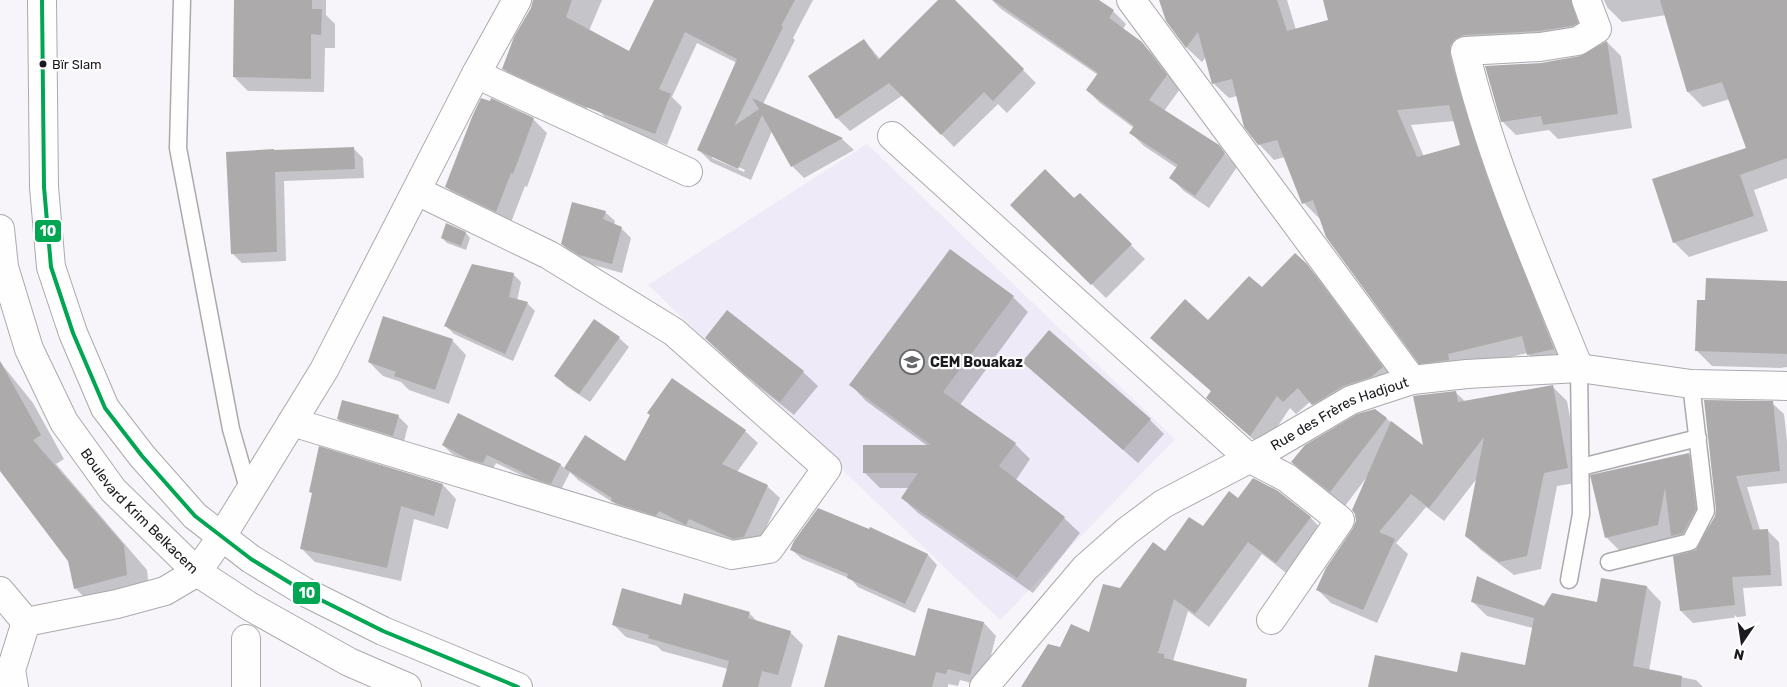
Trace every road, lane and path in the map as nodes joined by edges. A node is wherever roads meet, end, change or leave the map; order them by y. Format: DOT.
graph roads {
  1 [pos="42,0"];
  2 [pos="182,0"];
  3 [pos="517,0"];
  4 [pos="1131,0"];
  5 [pos="1586,0"];
  6 [pos="476,74"];
  7 [pos="892,136"];
  8 [pos="688,172"];
  9 [pos="416,191"];
  10 [pos="0,229"];
  11 [pos="1579,368"];
  12 [pos="1412,380"];
  13 [pos="1691,384"];
  14 [pos="1787,386"];
  15 [pos="292,422"];
  16 [pos="1698,438"];
  17 [pos="1249,458"];
  18 [pos="1581,467"];
  19 [pos="249,492"];
  20 [pos="222,536"];
  21 [pos="1609,562"];
  22 [pos="197,572"];
  23 [pos="1569,580"];
  24 [pos="0,591"];
  25 [pos="1271,620"];
  26 [pos="26,622"];
  27 [pos="246,639"];
  28 [pos="14,687"];
  29 [pos="246,687"];
  30 [pos="407,687"];
  31 [pos="518,687"];
  32 [pos="984,687"];
  1 -- 20 [label="street"];
  2 -- 19 [label="lane"];
  3 -- 6 [label="street"];
  4 -- 12 [label="street"];
  5 -- 11 [label="street"];
  6 -- 8 [label="street"];
  6 -- 9 [label="street"];
  7 -- 17 [label="street"];
  9 -- 15 [label="street"];
  9 -- 15 [label="street"];
  10 -- 22 [label="street, Boulevard Krim Belkacem"];
  11 -- 12 [label="street, Rue des Frères Hadjout"];
  11 -- 13 [label="street, Rue des Frères Hadjout"];
  11 -- 18 [label="lane"];
  12 -- 17 [label="street, Rue des Frères Hadjout"];
  13 -- 14 [label="street, Rue des Frères Hadjout"];
  13 -- 16 [label="lane"];
  15 -- 19 [label="street"];
  16 -- 18 [label="lane"];
  16 -- 21 [label="lane"];
  17 -- 25 [label="street"];
  17 -- 32 [label="street, Rue des Frères Hadjout"];
  18 -- 23 [label="lane"];
  19 -- 20 [label="street"];
  20 -- 22 [label="street"];
  20 -- 31 [label="street"];
  22 -- 26 [label="street"];
  22 -- 30 [label="street, Boulevard Krim Belkacem"];
  24 -- 26 [label="street"];
  26 -- 28 [label="street"];
  27 -- 29 [label="street"];
}
